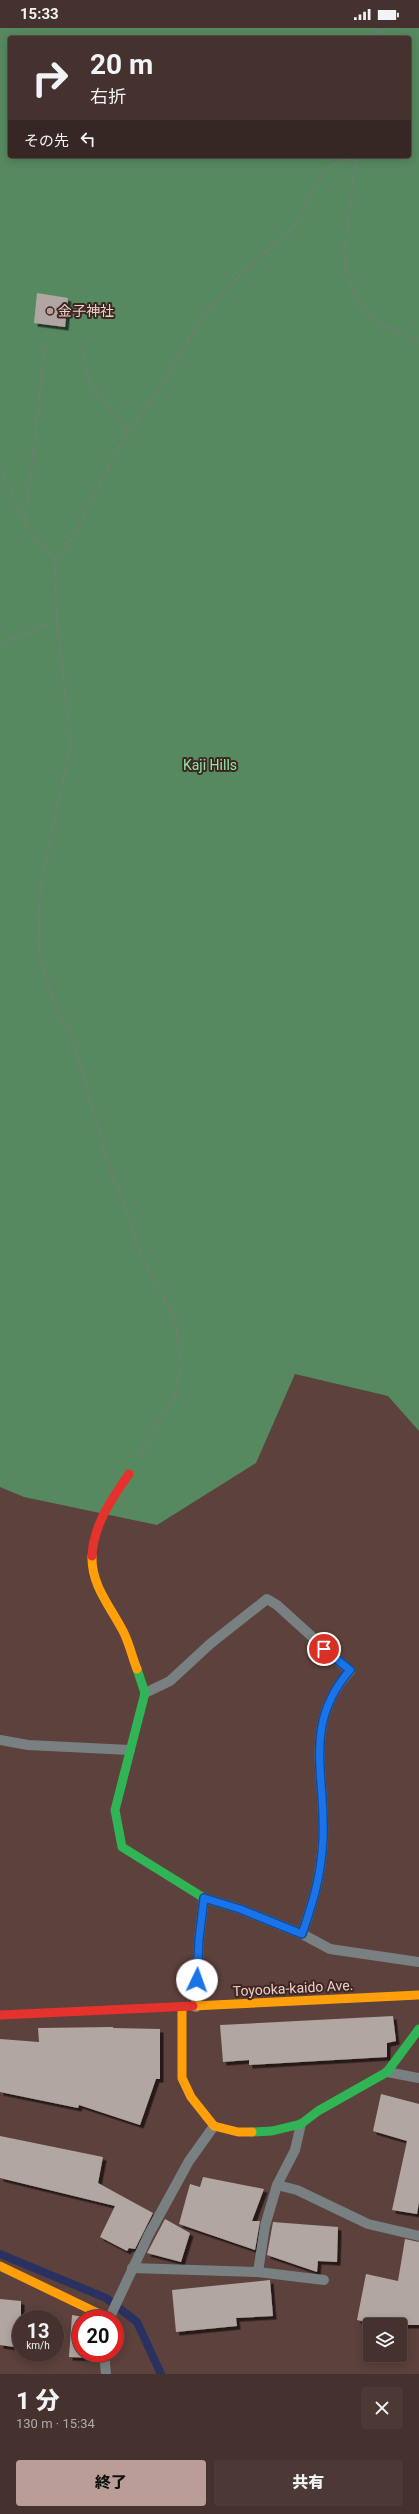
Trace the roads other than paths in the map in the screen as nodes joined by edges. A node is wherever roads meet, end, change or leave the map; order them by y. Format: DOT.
graph roads {
  1 [pos="129,1474"];
  2 [pos="145,1693"];
  3 [pos="0,1740"];
  4 [pos="130,1750"];
  5 [pos="204,1898"];
  6 [pos="302,1934"];
  7 [pos="419,1962"];
  8 [pos="419,1995"];
  9 [pos="196,2007"];
  10 [pos="182,2008"];
  11 [pos="0,2015"];
  12 [pos="419,2029"];
  13 [pos="387,2072"];
  14 [pos="419,2078"];
  15 [pos="301,2124"];
  16 [pos="214,2126"];
  17 [pos="277,2185"];
  18 [pos="419,2236"];
  19 [pos="0,2266"];
  20 [pos="132,2268"];
  21 [pos="258,2272"];
  22 [pos="324,2280"];
  23 [pos="93,2310"];
  24 [pos="114,2310"];
  25 [pos="105,2362"];
  26 [pos="106,2374"];
  1 -- 2 [label="street"];
  2 -- 4 [label="street"];
  2 -- 6 [label="street"];
  3 -- 4 [label="street"];
  4 -- 5 [label="street"];
  5 -- 6 [label="street"];
  5 -- 9 [label="street"];
  6 -- 7 [label="street"];
  8 -- 9 [label="street, Toyooka-kaido Ave."];
  9 -- 10 [label="street, Toyooka-kaido Ave."];
  10 -- 11 [label="street, Toyooka-kaido Ave."];
  10 -- 16 [label="street"];
  12 -- 13 [label="street"];
  13 -- 14 [label="street"];
  13 -- 15 [label="street"];
  15 -- 16 [label="street"];
  15 -- 17 [label="street"];
  16 -- 20 [label="street"];
  17 -- 18 [label="street"];
  17 -- 21 [label="street"];
  19 -- 23 [label="street"];
  20 -- 21 [label="street"];
  20 -- 24 [label="street"];
  21 -- 22 [label="street"];
  25 -- 26 [label="street"];
}
